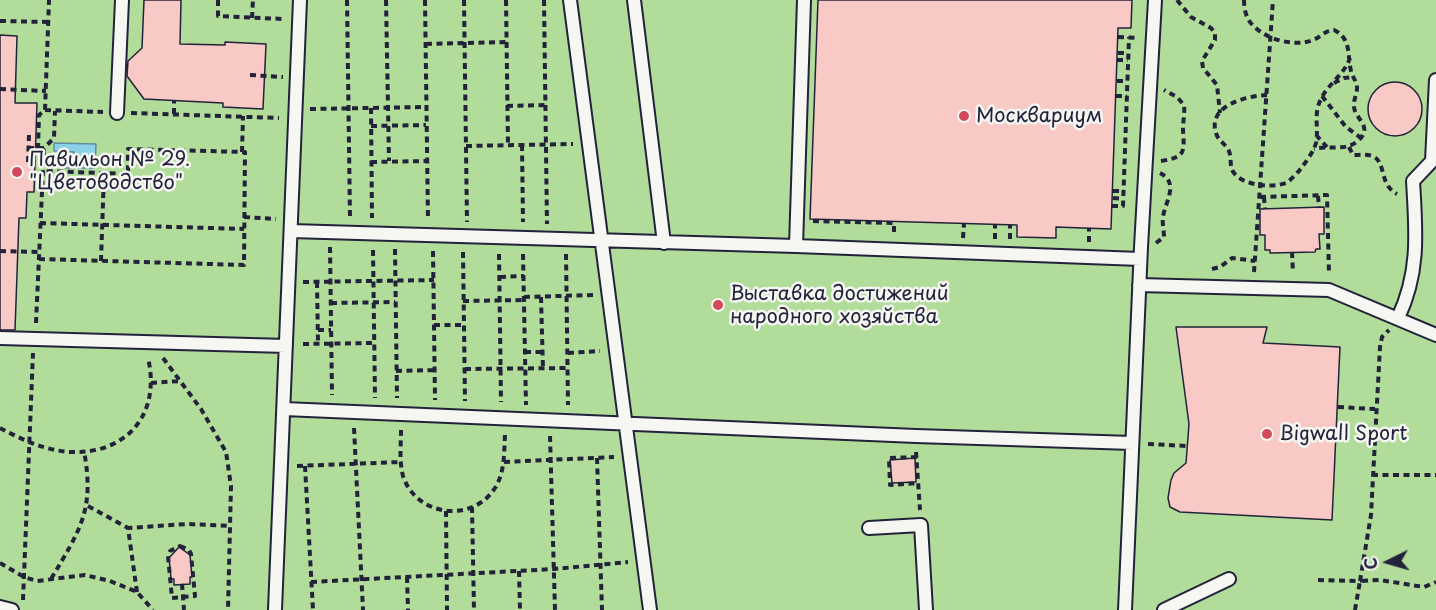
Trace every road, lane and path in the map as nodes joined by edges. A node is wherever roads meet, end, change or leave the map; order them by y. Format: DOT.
graph roads {
  1 [pos="50,0"];
  2 [pos="122,0"];
  3 [pos="218,0"];
  4 [pos="253,0"];
  5 [pos="300,0"];
  6 [pos="347,0"];
  7 [pos="386,0"];
  8 [pos="425,0"];
  9 [pos="464,0"];
  10 [pos="506,0"];
  11 [pos="544,0"];
  12 [pos="570,0"];
  13 [pos="634,0"];
  14 [pos="804,0"];
  15 [pos="1155,0"];
  16 [pos="1177,0"];
  17 [pos="1244,0"];
  18 [pos="1273,0"];
  19 [pos="252,18"];
  20 [pos="299,19"];
  21 [pos="0,21"];
  22 [pos="49,22"];
  23 [pos="1118,37"];
  24 [pos="1271,37"];
  25 [pos="506,42"];
  26 [pos="464,43"];
  27 [pos="426,44"];
  28 [pos="1118,53"];
  29 [pos="1128,54"];
  30 [pos="1350,58"];
  31 [pos="1117,60"];
  32 [pos="1128,60"];
  33 [pos="250,75"];
  34 [pos="1353,77"];
  35 [pos="297,78"];
  36 [pos="1436,80"];
  37 [pos="1117,81"];
  38 [pos="1127,81"];
  39 [pos="1150,85"];
  40 [pos="1331,85"];
  41 [pos="0,89"];
  42 [pos="46,91"];
  43 [pos="1267,95"];
  44 [pos="1116,96"];
  45 [pos="1127,96"];
  46 [pos="1322,96"];
  47 [pos="174,101"];
  48 [pos="546,105"];
  49 [pos="507,106"];
  50 [pos="426,107"];
  51 [pos="349,108"];
  52 [pos="371,108"];
  53 [pos="387,108"];
  54 [pos="45,110"];
  55 [pos="55,111"];
  56 [pos="117,112"];
  57 [pos="1220,113"];
  58 [pos="174,114"];
  59 [pos="296,114"];
  60 [pos="243,116"];
  61 [pos="426,125"];
  62 [pos="371,126"];
  63 [pos="388,126"];
  64 [pos="29,135"];
  65 [pos="1316,135"];
  66 [pos="1361,138"];
  67 [pos="546,144"];
  68 [pos="589,144"];
  69 [pos="508,145"];
  70 [pos="522,145"];
  71 [pos="466,146"];
  72 [pos="1328,147"];
  73 [pos="1349,147"];
  74 [pos="28,148"];
  75 [pos="38,148"];
  76 [pos="44,148"];
  77 [pos="1314,149"];
  78 [pos="242,152"];
  79 [pos="388,161"];
  80 [pos="427,161"];
  81 [pos="1146,161"];
  82 [pos="28,162"];
  83 [pos="371,162"];
  84 [pos="43,171"];
  85 [pos="104,173"];
  86 [pos="1260,184"];
  87 [pos="1113,191"];
  88 [pos="1124,192"];
  89 [pos="1414,194"];
  90 [pos="1318,196"];
  91 [pos="1262,197"];
  92 [pos="1113,198"];
  93 [pos="1123,199"];
  94 [pos="1112,206"];
  95 [pos="1319,208"];
  96 [pos="1265,209"];
  97 [pos="244,218"];
  98 [pos="260,218"];
  99 [pos="819,221"];
  100 [pos="40,223"];
  101 [pos="883,223"];
  102 [pos="102,225"];
  103 [pos="244,229"];
  104 [pos="291,231"];
  105 [pos="330,233"];
  106 [pos="351,234"];
  107 [pos="373,234"];
  108 [pos="395,235"];
  109 [pos="430,236"];
  110 [pos="465,237"];
  111 [pos="499,238"];
  112 [pos="523,239"];
  113 [pos="548,240"];
  114 [pos="566,241"];
  115 [pos="602,242"];
  116 [pos="664,243"];
  117 [pos="796,246"];
  118 [pos="0,251"];
  119 [pos="39,252"];
  120 [pos="1292,252"];
  121 [pos="39,259"];
  122 [pos="1140,259"];
  123 [pos="101,261"];
  124 [pos="1255,261"];
  125 [pos="1293,262"];
  126 [pos="1209,269"];
  127 [pos="524,276"];
  128 [pos="500,277"];
  129 [pos="395,280"];
  130 [pos="434,280"];
  131 [pos="331,281"];
  132 [pos="373,281"];
  133 [pos="289,282"];
  134 [pos="317,282"];
  135 [pos="1139,285"];
  136 [pos="1253,287"];
  137 [pos="1329,290"];
  138 [pos="608,294"];
  139 [pos="567,296"];
  140 [pos="541,297"];
  141 [pos="524,298"];
  142 [pos="500,300"];
  143 [pos="463,301"];
  144 [pos="374,302"];
  145 [pos="395,302"];
  146 [pos="331,303"];
  147 [pos="1398,318"];
  148 [pos="434,325"];
  149 [pos="464,325"];
  150 [pos="318,330"];
  151 [pos="331,330"];
  152 [pos="1436,335"];
  153 [pos="0,338"];
  154 [pos="34,339"];
  155 [pos="148,343"];
  156 [pos="374,343"];
  157 [pos="318,344"];
  158 [pos="331,344"];
  159 [pos="286,345"];
  160 [pos="616,350"];
  161 [pos="525,352"];
  162 [pos="542,352"];
  163 [pos="567,353"];
  164 [pos="465,369"];
  165 [pos="501,369"];
  166 [pos="525,369"];
  167 [pos="543,369"];
  168 [pos="568,369"];
  169 [pos="435,370"];
  170 [pos="396,371"];
  171 [pos="180,381"];
  172 [pos="152,383"];
  173 [pos="1338,407"];
  174 [pos="284,409"];
  175 [pos="1375,409"];
  176 [pos="332,411"];
  177 [pos="354,412"];
  178 [pos="375,413"];
  179 [pos="396,414"];
  180 [pos="435,416"];
  181 [pos="465,417"];
  182 [pos="503,418"];
  183 [pos="526,419"];
  184 [pos="550,420"];
  185 [pos="568,421"];
  186 [pos="625,423"];
  187 [pos="0,428"];
  188 [pos="401,430"];
  189 [pos="29,441"];
  190 [pos="1132,443"];
  191 [pos="1187,446"];
  192 [pos="84,451"];
  193 [pos="629,456"];
  194 [pos="597,458"];
  195 [pos="550,460"];
  196 [pos="401,462"];
  197 [pos="504,462"];
  198 [pos="356,464"];
  199 [pos="281,466"];
  200 [pos="305,466"];
  201 [pos="1372,475"];
  202 [pos="1436,475"];
  203 [pos="918,483"];
  204 [pos="88,506"];
  205 [pos="472,507"];
  206 [pos="446,511"];
  207 [pos="921,525"];
  208 [pos="230,526"];
  209 [pos="128,528"];
  210 [pos="869,528"];
  211 [pos="643,561"];
  212 [pos="0,564"];
  213 [pos="600,565"];
  214 [pos="554,569"];
  215 [pos="519,571"];
  216 [pos="473,573"];
  217 [pos="447,574"];
  218 [pos="24,577"];
  219 [pos="407,577"];
  220 [pos="50,579"];
  221 [pos="362,579"];
  222 [pos="1229,579"];
  223 [pos="1318,580"];
  224 [pos="1360,580"];
  225 [pos="311,582"];
  226 [pos="1436,582"];
  227 [pos="182,584"];
  228 [pos="137,592"];
  229 [pos="183,597"];
  230 [pos="0,607"];
  231 [pos="12,610"];
  232 [pos="23,610"];
  233 [pos="153,610"];
  234 [pos="184,610"];
  235 [pos="228,610"];
  236 [pos="276,610"];
  237 [pos="313,610"];
  238 [pos="363,610"];
  239 [pos="408,610"];
  240 [pos="447,610"];
  241 [pos="474,610"];
  242 [pos="520,610"];
  243 [pos="555,610"];
  244 [pos="602,610"];
  245 [pos="650,610"];
  246 [pos="926,610"];
  247 [pos="1125,610"];
  248 [pos="1164,610"];
  249 [pos="1355,610"];
  1 -- 22 [label="path"];
  2 -- 56 [label="lane"];
  3 -- 19 [label="path"];
  4 -- 19 [label="path"];
  5 -- 20 [label="lane"];
  6 -- 51 [label="path"];
  7 -- 53 [label="path"];
  8 -- 27 [label="path"];
  9 -- 26 [label="path"];
  10 -- 25 [label="path"];
  11 -- 48 [label="path"];
  12 -- 68 [label="lane"];
  13 -- 116 [label="lane"];
  14 -- 117 [label="lane"];
  15 -- 39 [label="lane"];
  16 -- 57 [label="path"];
  17 -- 24 [label="path"];
  18 -- 24 [label="path"];
  19 -- 20 [label="path"];
  20 -- 35 [label="lane"];
  21 -- 22 [label="path"];
  22 -- 42 [label="path"];
  23 -- 29 [label="path"];
  24 -- 30 [label="path"];
  24 -- 43 [label="path"];
  25 -- 26 [label="path"];
  25 -- 49 [label="path"];
  26 -- 27 [label="path"];
  26 -- 71 [label="path"];
  27 -- 50 [label="path"];
  28 -- 29 [label="path"];
  29 -- 32 [label="path"];
  30 -- 34 [label="path"];
  30 -- 40 [label="path"];
  31 -- 32 [label="path"];
  32 -- 38 [label="path"];
  33 -- 35 [label="path"];
  34 -- 40 [label="path"];
  34 -- 66 [label="path"];
  35 -- 59 [label="lane"];
  36 -- 89 [label="lane"];
  37 -- 38 [label="path"];
  38 -- 45 [label="path"];
  39 -- 81 [label="lane"];
  39 -- 81 [label="path"];
  40 -- 46 [label="path"];
  41 -- 42 [label="path"];
  42 -- 54 [label="path"];
  43 -- 57 [label="path"];
  43 -- 86 [label="path"];
  44 -- 45 [label="path"];
  45 -- 88 [label="path"];
  46 -- 65 [label="path"];
  46 -- 66 [label="path"];
  47 -- 58 [label="path"];
  48 -- 49 [label="path"];
  48 -- 67 [label="path"];
  49 -- 69 [label="path"];
  50 -- 53 [label="path"];
  50 -- 61 [label="path"];
  51 -- 52 [label="path"];
  51 -- 59 [label="path"];
  51 -- 106 [label="path"];
  52 -- 53 [label="path"];
  52 -- 62 [label="path"];
  53 -- 63 [label="path"];
  54 -- 55 [label="path"];
  54 -- 75 [label="path"];
  55 -- 56 [label="path"];
  55 -- 76 [label="path"];
  56 -- 58 [label="path"];
  57 -- 86 [label="path"];
  58 -- 60 [label="path"];
  59 -- 60 [label="path"];
  59 -- 104 [label="lane"];
  60 -- 78 [label="path"];
  61 -- 63 [label="path"];
  61 -- 80 [label="path"];
  62 -- 63 [label="path"];
  62 -- 83 [label="path"];
  63 -- 79 [label="path"];
  64 -- 74 [label="path"];
  65 -- 72 [label="path"];
  65 -- 77 [label="path"];
  66 -- 73 [label="path"];
  67 -- 68 [label="path"];
  67 -- 70 [label="path"];
  67 -- 113 [label="path"];
  68 -- 115 [label="lane"];
  69 -- 70 [label="path"];
  69 -- 71 [label="path"];
  70 -- 112 [label="path"];
  71 -- 110 [label="path"];
  72 -- 73 [label="path"];
  72 -- 77 [label="path"];
  73 -- 89 [label="path"];
  74 -- 75 [label="path"];
  74 -- 82 [label="path"];
  75 -- 76 [label="path"];
  76 -- 84 [label="path"];
  77 -- 86 [label="path"];
  78 -- 85 [label="path"];
  78 -- 97 [label="path"];
  79 -- 80 [label="path"];
  79 -- 83 [label="path"];
  80 -- 109 [label="path"];
  81 -- 122 [label="lane"];
  83 -- 107 [label="path"];
  84 -- 85 [label="path"];
  84 -- 100 [label="path"];
  85 -- 102 [label="path"];
  86 -- 91 [label="path"];
  87 -- 88 [label="path"];
  88 -- 93 [label="path"];
  89 -- 147 [label="lane"];
  90 -- 91 [label="path"];
  90 -- 95 [label="path"];
  90 -- 137 [label="path"];
  91 -- 96 [label="path"];
  91 -- 124 [label="path"];
  92 -- 93 [label="path"];
  93 -- 94 [label="path"];
  97 -- 98 [label="path"];
  97 -- 103 [label="path"];
  99 -- 101 [label="path"];
  100 -- 102 [label="path"];
  100 -- 119 [label="path"];
  102 -- 103 [label="path"];
  102 -- 123 [label="path"];
  103 -- 123 [label="path"];
  104 -- 105 [label="lane"];
  104 -- 133 [label="lane"];
  105 -- 106 [label="lane"];
  105 -- 131 [label="path"];
  106 -- 107 [label="lane"];
  107 -- 108 [label="lane"];
  107 -- 132 [label="path"];
  108 -- 109 [label="lane"];
  108 -- 129 [label="path"];
  109 -- 110 [label="lane"];
  109 -- 130 [label="path"];
  110 -- 111 [label="lane"];
  110 -- 143 [label="path"];
  111 -- 112 [label="lane"];
  111 -- 128 [label="path"];
  112 -- 113 [label="lane"];
  112 -- 127 [label="path"];
  113 -- 114 [label="lane"];
  114 -- 115 [label="lane"];
  114 -- 139 [label="path"];
  115 -- 116 [label="lane"];
  115 -- 138 [label="lane"];
  116 -- 117 [label="lane"];
  117 -- 122 [label="lane"];
  118 -- 119 [label="path"];
  119 -- 121 [label="path"];
  120 -- 125 [label="path"];
  121 -- 123 [label="path"];
  121 -- 154 [label="path"];
  122 -- 135 [label="lane"];
  124 -- 126 [label="path"];
  124 -- 136 [label="path"];
  127 -- 128 [label="path"];
  127 -- 141 [label="path"];
  128 -- 142 [label="path"];
  129 -- 130 [label="path"];
  129 -- 132 [label="path"];
  129 -- 145 [label="path"];
  130 -- 148 [label="path"];
  131 -- 132 [label="path"];
  131 -- 134 [label="path"];
  131 -- 146 [label="path"];
  132 -- 144 [label="path"];
  133 -- 134 [label="path"];
  133 -- 159 [label="lane"];
  134 -- 150 [label="path"];
  135 -- 136 [label="lane"];
  135 -- 190 [label="lane"];
  136 -- 137 [label="lane"];
  137 -- 147 [label="lane"];
  138 -- 139 [label="path"];
  138 -- 160 [label="lane"];
  139 -- 140 [label="path"];
  139 -- 163 [label="path"];
  140 -- 141 [label="path"];
  140 -- 162 [label="path"];
  141 -- 142 [label="path"];
  141 -- 161 [label="path"];
  142 -- 143 [label="path"];
  142 -- 165 [label="path"];
  143 -- 149 [label="path"];
  144 -- 145 [label="path"];
  144 -- 146 [label="path"];
  144 -- 156 [label="path"];
  145 -- 170 [label="path"];
  146 -- 151 [label="path"];
  147 -- 152 [label="lane"];
  147 -- 175 [label="path"];
  148 -- 149 [label="path"];
  148 -- 169 [label="path"];
  149 -- 164 [label="path"];
  150 -- 151 [label="path"];
  150 -- 157 [label="path"];
  151 -- 158 [label="path"];
  153 -- 154 [label="lane"];
  154 -- 155 [label="lane"];
  154 -- 189 [label="path"];
  155 -- 159 [label="lane"];
  155 -- 171 [label="path"];
  155 -- 172 [label="path"];
  156 -- 158 [label="path"];
  156 -- 178 [label="path"];
  157 -- 158 [label="path"];
  157 -- 159 [label="path"];
  158 -- 176 [label="path"];
  159 -- 174 [label="lane"];
  160 -- 163 [label="path"];
  160 -- 186 [label="lane"];
  161 -- 162 [label="path"];
  161 -- 166 [label="path"];
  162 -- 167 [label="path"];
  163 -- 168 [label="path"];
  164 -- 165 [label="path"];
  164 -- 181 [label="path"];
  165 -- 166 [label="path"];
  165 -- 182 [label="path"];
  166 -- 167 [label="path"];
  166 -- 183 [label="path"];
  167 -- 168 [label="path"];
  168 -- 185 [label="path"];
  169 -- 170 [label="path"];
  169 -- 180 [label="path"];
  170 -- 179 [label="path"];
  171 -- 172 [label="path"];
  171 -- 208 [label="path"];
  172 -- 192 [label="path"];
  173 -- 175 [label="path"];
  174 -- 176 [label="lane"];
  174 -- 199 [label="lane"];
  175 -- 201 [label="path"];
  176 -- 177 [label="lane"];
  177 -- 178 [label="lane"];
  177 -- 198 [label="path"];
  178 -- 179 [label="lane"];
  179 -- 180 [label="lane"];
  180 -- 181 [label="lane"];
  181 -- 182 [label="lane"];
  182 -- 183 [label="lane"];
  182 -- 197 [label="path"];
  183 -- 184 [label="lane"];
  184 -- 185 [label="lane"];
  184 -- 195 [label="path"];
  185 -- 186 [label="lane"];
  186 -- 190 [label="lane"];
  186 -- 193 [label="lane"];
  187 -- 189 [label="path"];
  188 -- 196 [label="path"];
  189 -- 192 [label="path"];
  189 -- 218 [label="path"];
  190 -- 191 [label="path"];
  190 -- 247 [label="lane"];
  192 -- 204 [label="path"];
  193 -- 194 [label="path"];
  193 -- 211 [label="lane"];
  194 -- 195 [label="path"];
  194 -- 213 [label="path"];
  195 -- 197 [label="path"];
  195 -- 214 [label="path"];
  196 -- 198 [label="path"];
  196 -- 206 [label="path"];
  197 -- 205 [label="path"];
  198 -- 200 [label="path"];
  198 -- 221 [label="path"];
  199 -- 200 [label="path"];
  199 -- 236 [label="lane"];
  200 -- 225 [label="path"];
  201 -- 202 [label="path"];
  201 -- 224 [label="path"];
  203 -- 203 [label="path"];
  203 -- 207 [label="path"];
  204 -- 209 [label="path"];
  204 -- 220 [label="path"];
  205 -- 206 [label="path"];
  205 -- 216 [label="path"];
  206 -- 217 [label="path"];
  207 -- 210 [label="lane"];
  207 -- 246 [label="lane"];
  208 -- 209 [label="path"];
  208 -- 235 [label="path"];
  209 -- 228 [label="path"];
  211 -- 213 [label="path"];
  211 -- 245 [label="lane"];
  212 -- 218 [label="path"];
  213 -- 214 [label="path"];
  213 -- 244 [label="path"];
  214 -- 215 [label="path"];
  214 -- 243 [label="path"];
  215 -- 216 [label="path"];
  215 -- 242 [label="path"];
  216 -- 217 [label="path"];
  216 -- 241 [label="path"];
  217 -- 219 [label="path"];
  217 -- 240 [label="path"];
  218 -- 220 [label="path"];
  218 -- 232 [label="path"];
  219 -- 221 [label="path"];
  219 -- 239 [label="path"];
  220 -- 228 [label="path"];
  221 -- 225 [label="path"];
  221 -- 238 [label="path"];
  222 -- 248 [label="lane"];
  223 -- 224 [label="path"];
  224 -- 226 [label="path"];
  224 -- 249 [label="path"];
  225 -- 237 [label="path"];
  227 -- 229 [label="path"];
  228 -- 233 [label="path"];
  229 -- 229 [label="path"];
  229 -- 234 [label="path"];
  230 -- 231 [label="lane"];
}
